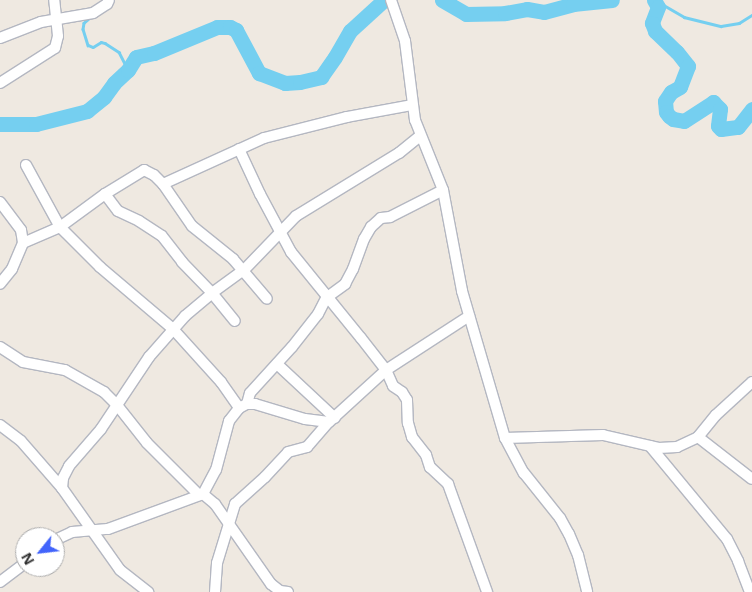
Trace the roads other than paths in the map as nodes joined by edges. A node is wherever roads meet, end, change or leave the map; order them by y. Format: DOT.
graph roads {
  1 [pos="54,0"];
  2 [pos="391,0"];
  3 [pos="111,1"];
  4 [pos="56,18"];
  5 [pos="0,38"];
  6 [pos="0,83"];
  7 [pos="412,105"];
  8 [pos="420,136"];
  9 [pos="239,149"];
  10 [pos="26,165"];
  11 [pos="163,184"];
  12 [pos="443,190"];
  13 [pos="105,194"];
  14 [pos="0,202"];
  15 [pos="60,227"];
  16 [pos="280,234"];
  17 [pos="23,243"];
  18 [pos="244,270"];
  19 [pos="0,284"];
  20 [pos="212,292"];
  21 [pos="326,298"];
  22 [pos="267,299"];
  23 [pos="469,316"];
  24 [pos="235,321"];
  25 [pos="173,329"];
  26 [pos="0,347"];
  27 [pos="277,364"];
  28 [pos="386,370"];
  29 [pos="752,382"];
  30 [pos="117,404"];
  31 [pos="243,406"];
  32 [pos="332,420"];
  33 [pos="0,424"];
  34 [pos="698,436"];
  35 [pos="505,438"];
  36 [pos="650,446"];
  37 [pos="752,479"];
  38 [pos="62,488"];
  39 [pos="201,495"];
  40 [pos="229,523"];
  41 [pos="90,529"];
  42 [pos="65,535"];
  43 [pos="15,571"];
  44 [pos="0,582"];
  45 [pos="148,592"];
  46 [pos="215,592"];
  47 [pos="288,592"];
  48 [pos="487,592"];
  49 [pos="587,592"];
  50 [pos="751,592"];
  1 -- 4 [label="street"];
  2 -- 7 [label="street"];
  3 -- 4 [label="street"];
  4 -- 5 [label="street"];
  4 -- 6 [label="street"];
  7 -- 8 [label="street"];
  7 -- 9 [label="street"];
  8 -- 12 [label="street"];
  8 -- 16 [label="street"];
  9 -- 11 [label="street"];
  9 -- 16 [label="street"];
  10 -- 15 [label="street"];
  11 -- 13 [label="street"];
  11 -- 18 [label="street"];
  12 -- 21 [label="street"];
  12 -- 23 [label="street"];
  13 -- 15 [label="street"];
  13 -- 20 [label="street"];
  14 -- 17 [label="street"];
  15 -- 17 [label="street"];
  15 -- 25 [label="street"];
  16 -- 18 [label="street"];
  16 -- 21 [label="street"];
  17 -- 19 [label="street"];
  18 -- 20 [label="street"];
  18 -- 22 [label="street"];
  20 -- 24 [label="street"];
  20 -- 25 [label="street"];
  21 -- 27 [label="street"];
  21 -- 28 [label="street"];
  23 -- 28 [label="street"];
  23 -- 35 [label="street"];
  25 -- 30 [label="street"];
  25 -- 31 [label="street"];
  26 -- 30 [label="street"];
  27 -- 31 [label="street"];
  27 -- 32 [label="street"];
  28 -- 32 [label="street"];
  28 -- 48 [label="street"];
  29 -- 34 [label="street"];
  30 -- 38 [label="street"];
  30 -- 39 [label="street"];
  31 -- 32 [label="street"];
  31 -- 39 [label="street"];
  32 -- 40 [label="street"];
  33 -- 38 [label="street"];
  34 -- 36 [label="street"];
  34 -- 37 [label="street"];
  35 -- 36 [label="street"];
  35 -- 49 [label="street"];
  36 -- 50 [label="street"];
  38 -- 41 [label="street"];
  39 -- 40 [label="street"];
  39 -- 41 [label="street"];
  40 -- 46 [label="street"];
  40 -- 47 [label="street"];
  41 -- 42 [label="street"];
  41 -- 45 [label="street"];
  43 -- 44 [label="street"];
}
